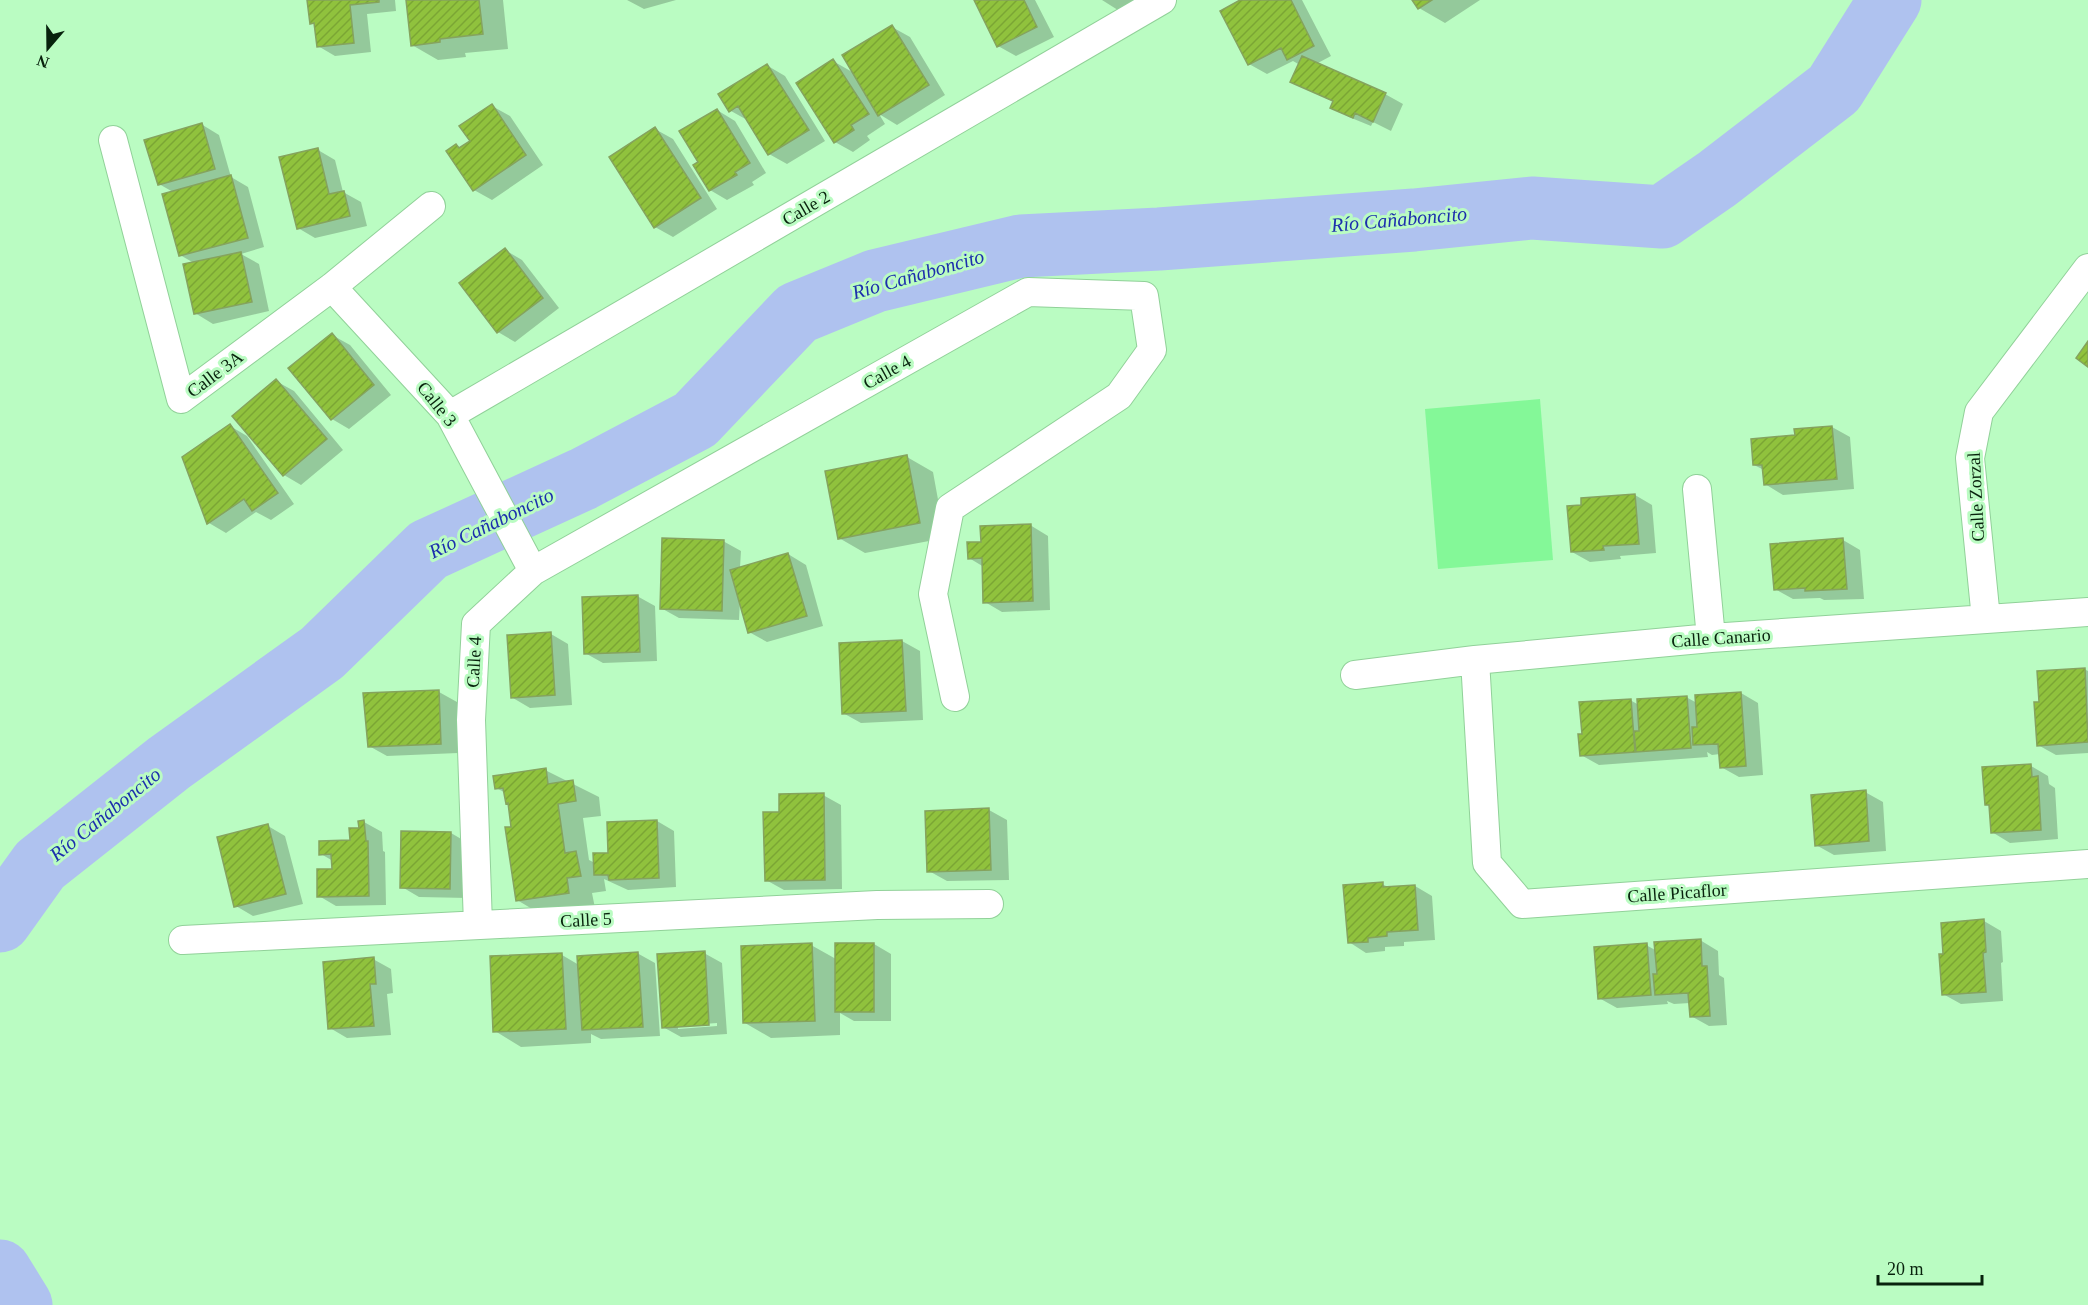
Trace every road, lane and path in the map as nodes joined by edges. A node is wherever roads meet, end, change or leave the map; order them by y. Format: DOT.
graph roads {
  1 [pos="1162,0"];
  2 [pos="113,140"];
  3 [pos="431,206"];
  4 [pos="2088,268"];
  5 [pos="332,287"];
  6 [pos="450,416"];
  7 [pos="1697,489"];
  8 [pos="533,571"];
  9 [pos="2088,612"];
  10 [pos="1986,620"];
  11 [pos="1711,638"];
  12 [pos="1475,660"];
  13 [pos="1355,675"];
  14 [pos="955,697"];
  15 [pos="2088,864"];
  16 [pos="989,904"];
  17 [pos="478,925"];
  18 [pos="183,940"];
  1 -- 6 [label="street, Calle 2"];
  2 -- 5 [label="street, Calle 3A"];
  3 -- 5 [label="street, Calle 3A"];
  4 -- 10 [label="street, Calle Zorzal"];
  5 -- 6 [label="street, Calle 3"];
  6 -- 8 [label="street, Calle 3"];
  7 -- 11 [label="street"];
  8 -- 14 [label="street, Calle 4"];
  8 -- 17 [label="street, Calle 4"];
  9 -- 10 [label="street, Calle Canario"];
  10 -- 11 [label="street, Calle Canario"];
  11 -- 12 [label="street, Calle Canario"];
  12 -- 13 [label="street, Calle Canario"];
  12 -- 15 [label="street, Calle Picaflor"];
  16 -- 17 [label="street, Calle 5"];
  17 -- 18 [label="street, Calle 5"];
}
